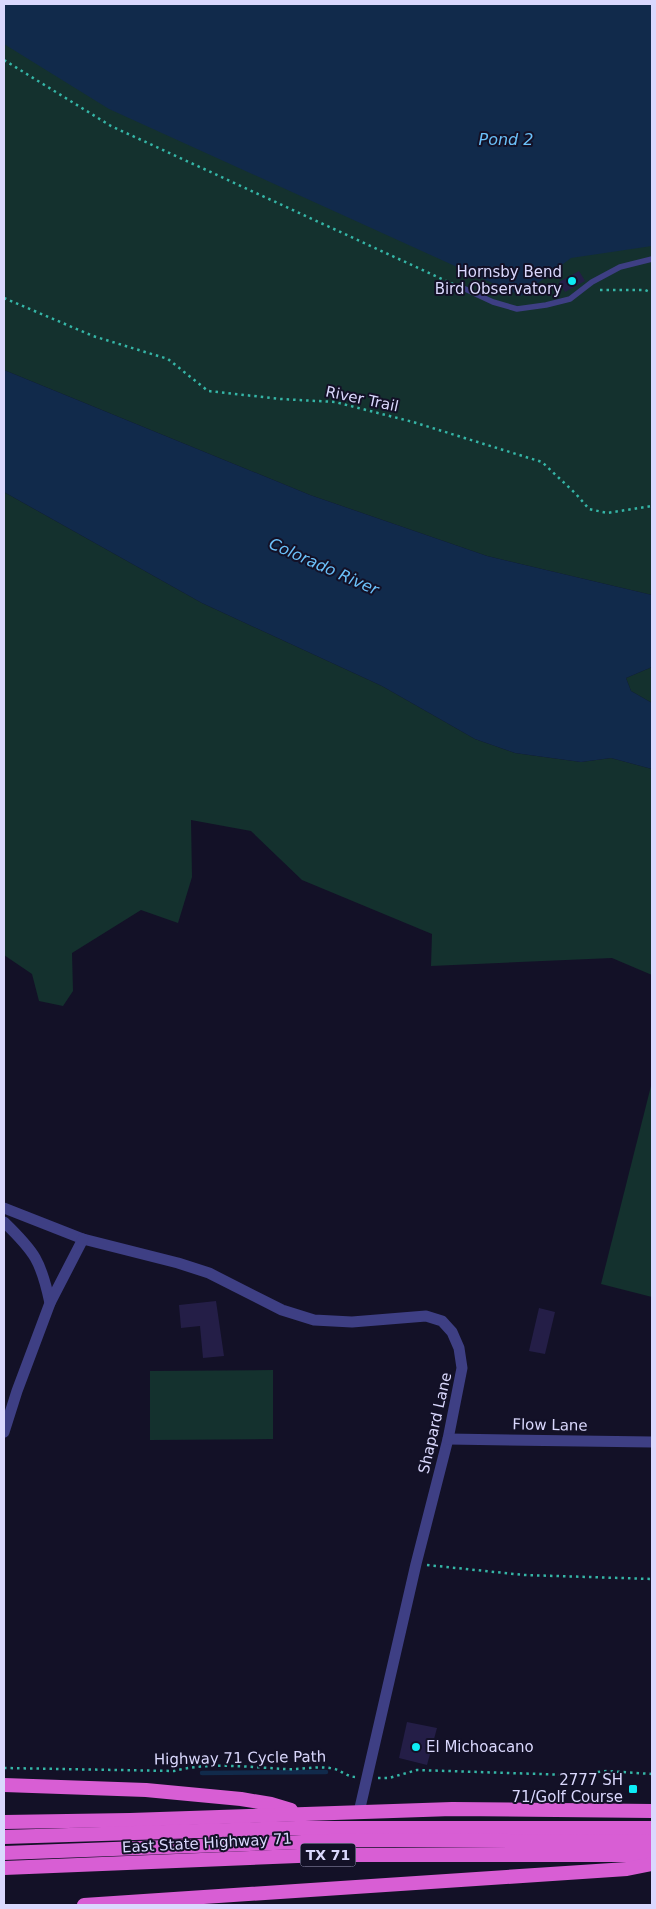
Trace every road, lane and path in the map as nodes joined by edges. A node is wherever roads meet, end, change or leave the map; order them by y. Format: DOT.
graph roads {
  1 [pos="4,60"];
  2 [pos="652,259"];
  3 [pos="592,282"];
  4 [pos="463,288"];
  5 [pos="652,293"];
  6 [pos="4,298"];
  7 [pos="652,506"];
  8 [pos="4,1208"];
  9 [pos="4,1222"];
  10 [pos="83,1239"];
  11 [pos="50,1303"];
  12 [pos="4,1432"];
  13 [pos="448,1439"];
  14 [pos="652,1442"];
  15 [pos="416,1564"];
  16 [pos="652,1579"];
  17 [pos="4,1768"];
  18 [pos="652,1774"];
  19 [pos="367,1778"];
  20 [pos="4,1785"];
  21 [pos="652,1811"];
  22 [pos="359,1812"];
  23 [pos="301,1814"];
  24 [pos="4,1822"];
  25 [pos="652,1828"];
  26 [pos="4,1836"];
  27 [pos="652,1842"];
  28 [pos="4,1853"];
  29 [pos="652,1855"];
  30 [pos="652,1864"];
  31 [pos="4,1868"];
  32 [pos="84,1905"];
  1 -- 4 [label="path"];
  2 -- 3 [label="lane"];
  3 -- 4 [label="lane"];
  3 -- 5 [label="path"];
  6 -- 7 [label="path, River Trail"];
  8 -- 10 [label="street, Shapard Lane"];
  9 -- 11 [label="street"];
  10 -- 11 [label="street"];
  10 -- 13 [label="street, Shapard Lane"];
  11 -- 12 [label="street"];
  13 -- 14 [label="street, Flow Lane"];
  13 -- 15 [label="street, Shapard Lane"];
  15 -- 16 [label="path"];
  15 -- 19 [label="street, Shapard Lane"];
  17 -- 19 [label="path, Highway 71 Cycle Path"];
  18 -- 19 [label="path, Highway 71 Cycle Path"];
  19 -- 22 [label="street, Shapard Lane"];
  20 -- 23 [label="highway"];
  21 -- 22 [label="highway, East State Highway 71"];
  22 -- 23 [label="highway, East State Highway 71"];
  23 -- 24 [label="highway, East State Highway 71"];
  25 -- 26 [label="highway"];
  27 -- 28 [label="highway"];
  29 -- 31 [label="highway, East State Highway 71 / TX 71"];
  30 -- 32 [label="highway"];
}
